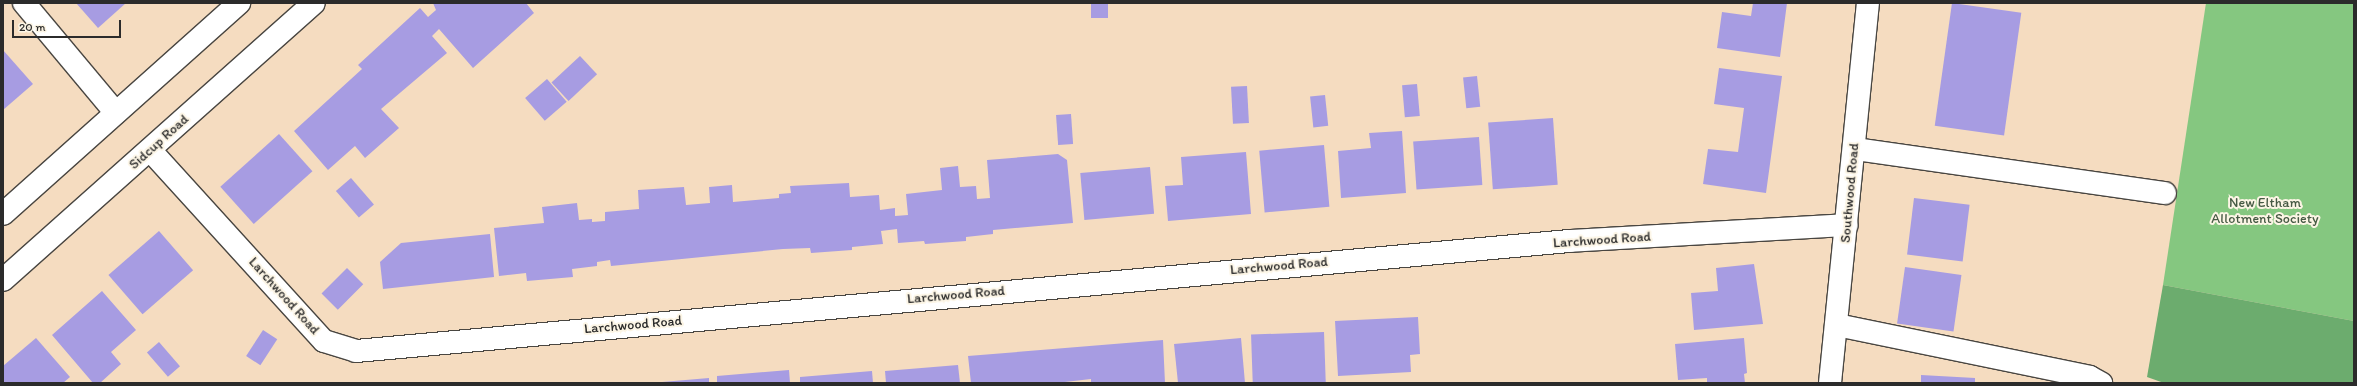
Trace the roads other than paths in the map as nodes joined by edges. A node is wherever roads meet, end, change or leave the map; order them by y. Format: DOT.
graph roads {
  1 [pos="24,3"];
  2 [pos="239,3"];
  3 [pos="314,3"];
  4 [pos="1868,3"];
  5 [pos="116,113"];
  6 [pos="1855,149"];
  7 [pos="150,150"];
  8 [pos="2165,193"];
  9 [pos="3,214"];
  10 [pos="1848,225"];
  11 [pos="3,280"];
  12 [pos="1837,325"];
  13 [pos="1830,383"];
  14 [pos="2101,383"];
  1 -- 5 [label="main road"];
  2 -- 5 [label="main road"];
  3 -- 7 [label="main road, Sidcup Road"];
  4 -- 6 [label="main road, Southwood Road"];
  5 -- 9 [label="main road"];
  6 -- 8 [label="main road"];
  6 -- 10 [label="main road, Southwood Road"];
  7 -- 10 [label="main road, Larchwood Road"];
  7 -- 11 [label="main road, Sidcup Road"];
  10 -- 12 [label="main road, Southwood Road"];
  12 -- 13 [label="main road, Southwood Road"];
  12 -- 14 [label="main road"];
}
